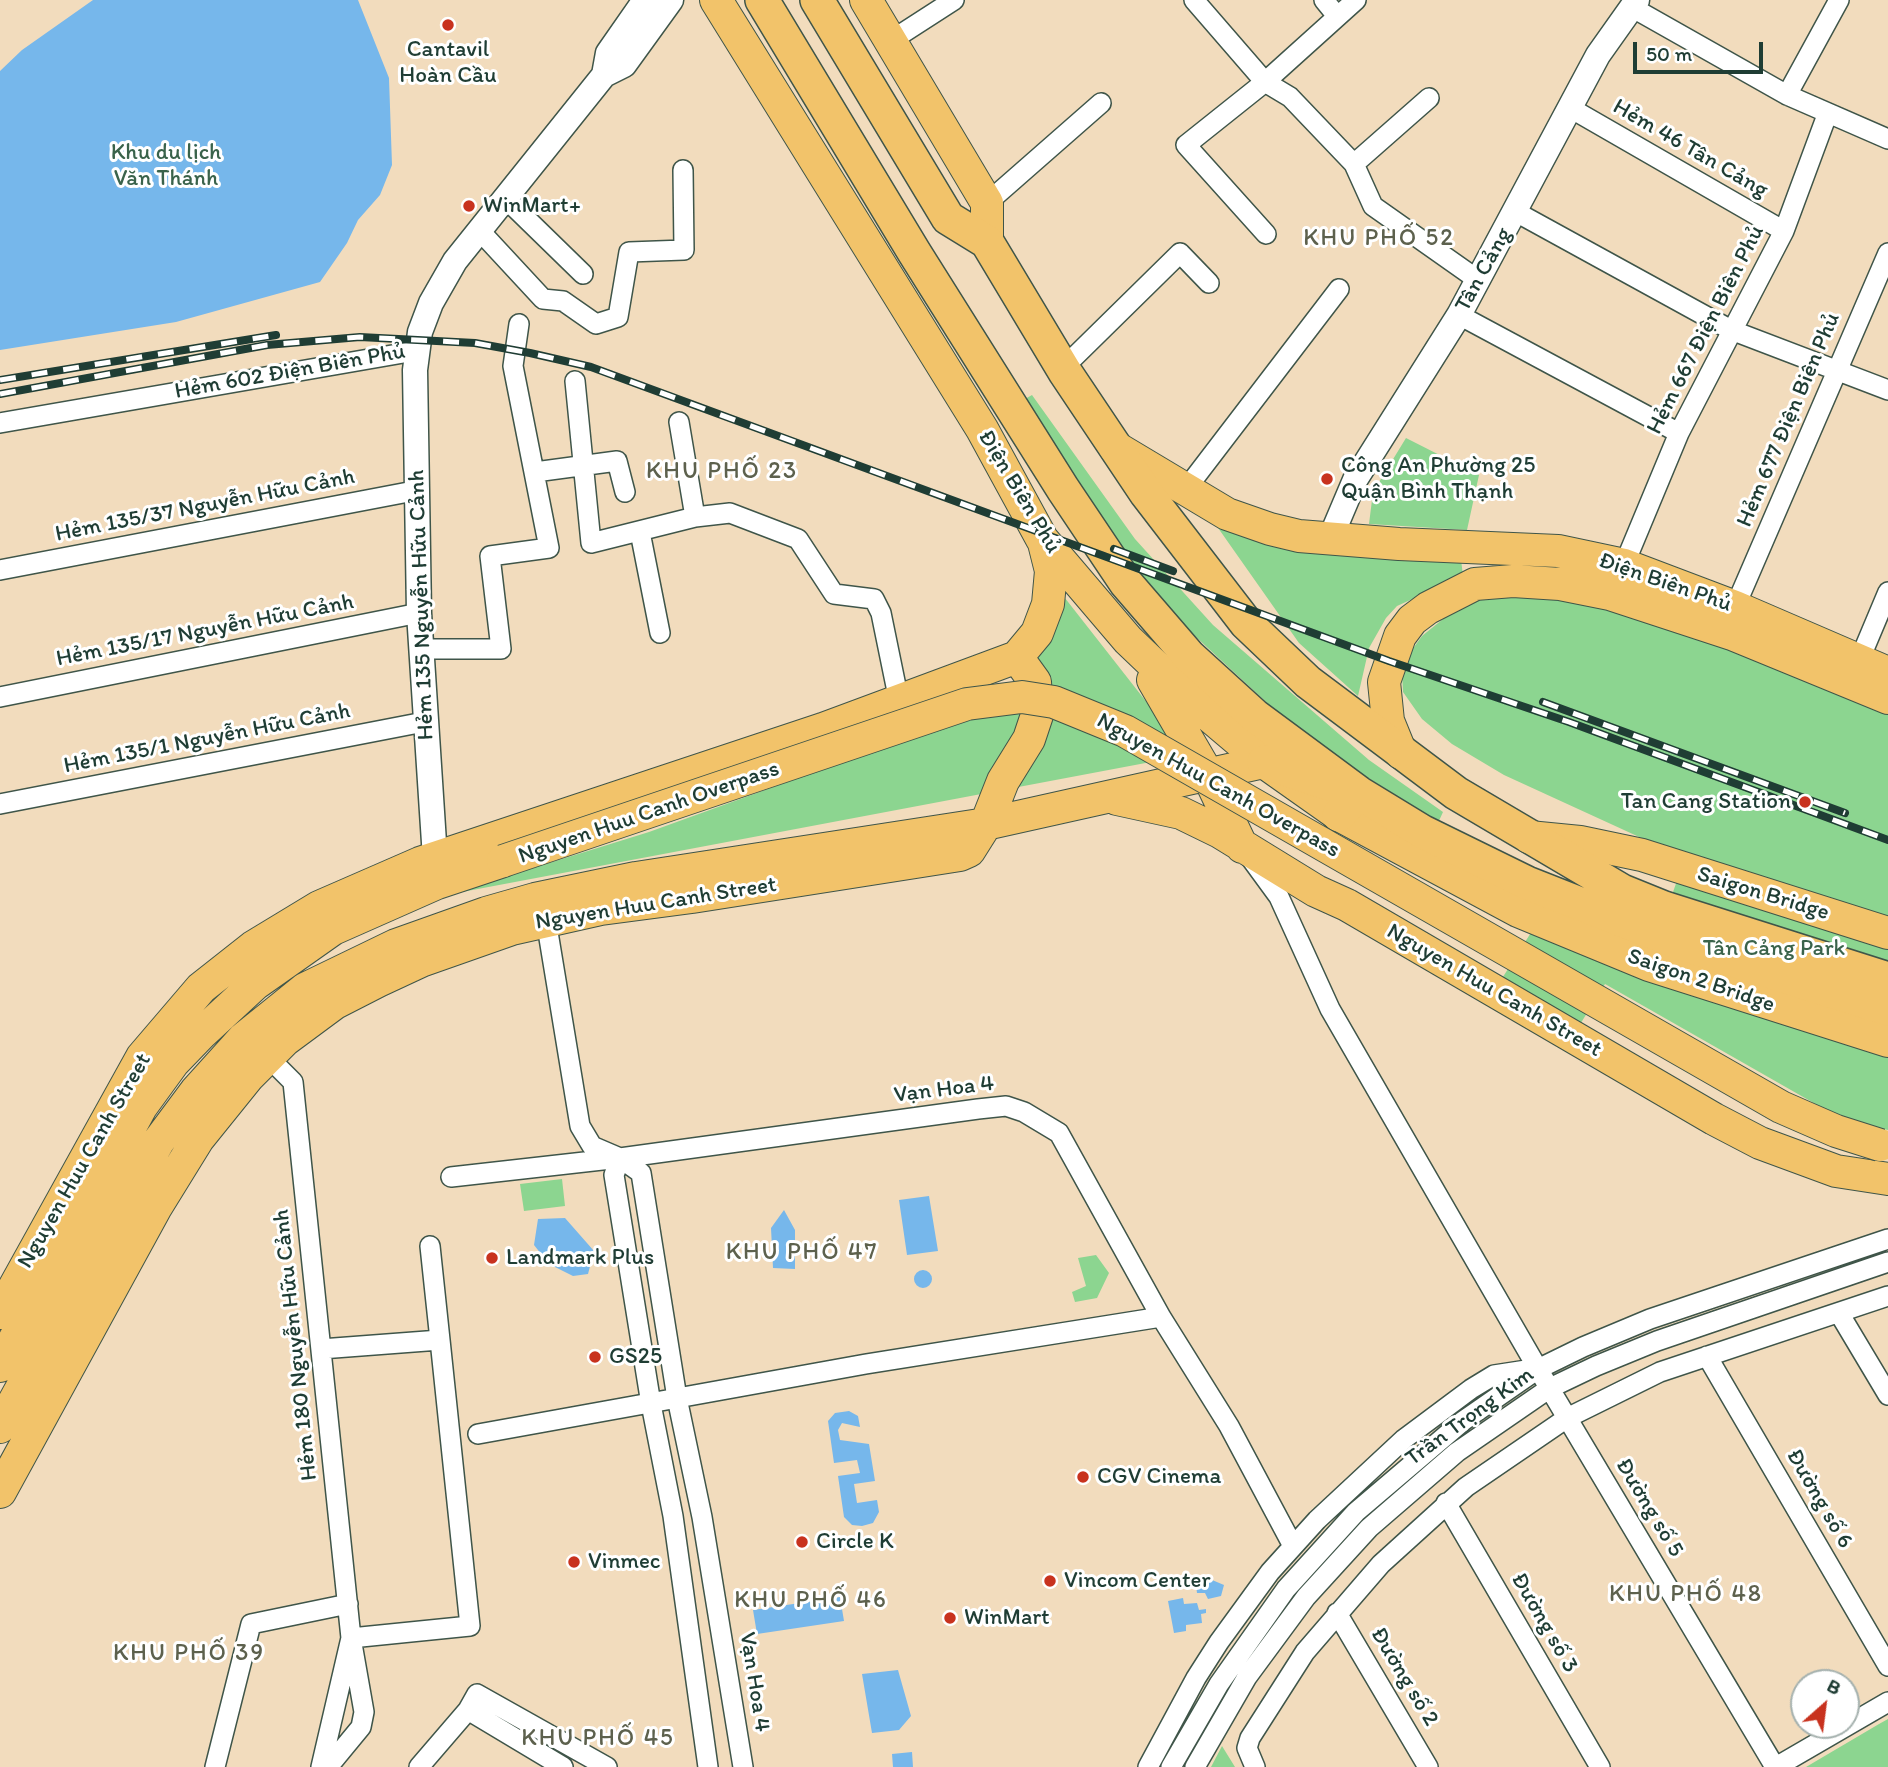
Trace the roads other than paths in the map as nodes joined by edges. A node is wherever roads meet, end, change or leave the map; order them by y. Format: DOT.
graph roads {
  1 [pos="645,0"];
  2 [pos="671,0"];
  3 [pos="716,0"];
  4 [pos="762,0"];
  5 [pos="817,0"];
  6 [pos="866,0"];
  7 [pos="954,0"];
  8 [pos="1194,0"];
  9 [pos="1324,0"];
  10 [pos="1356,0"];
  11 [pos="1839,0"];
  12 [pos="1635,4"];
  13 [pos="1337,16"];
  14 [pos="892,40"];
  15 [pos="604,75"];
  16 [pos="1265,82"];
  17 [pos="1787,95"];
  18 [pos="1430,98"];
  19 [pos="1101,103"];
  20 [pos="1572,108"];
  21 [pos="1828,115"];
  22 [pos="1888,139"];
  23 [pos="1354,164"];
  24 [pos="683,170"];
  25 [pos="504,197"];
  26 [pos="987,203"];
  27 [pos="1517,212"];
  28 [pos="479,230"];
  29 [pos="1784,231"];
  30 [pos="1266,234"];
  31 [pos="987,242"];
  32 [pos="1888,253"];
  33 [pos="583,274"];
  34 [pos="1478,281"];
  35 [pos="1209,283"];
  36 [pos="1339,289"];
  37 [pos="1459,315"];
  38 [pos="519,324"];
  39 [pos="1731,330"];
  40 [pos="415,351"];
  41 [pos="939,363"];
  42 [pos="1063,368"];
  43 [pos="1839,370"];
  44 [pos="996,380"];
  45 [pos="575,381"];
  46 [pos="1888,390"];
  47 [pos="679,422"];
  48 [pos="0,423"];
  49 [pos="1679,433"];
  50 [pos="1029,434"];
  51 [pos="1115,447"];
  52 [pos="582,465"];
  53 [pos="535,472"];
  54 [pos="1186,489"];
  55 [pos="419,490"];
  56 [pos="625,492"];
  57 [pos="1023,501"];
  58 [pos="695,517"];
  59 [pos="640,532"];
  60 [pos="1042,539"];
  61 [pos="1329,539"];
  62 [pos="1473,547"];
  63 [pos="1624,565"];
  64 [pos="0,570"];
  65 [pos="1475,584"];
  66 [pos="1888,592"];
  67 [pos="1735,607"];
  68 [pos="419,613"];
  69 [pos="660,633"];
  70 [pos="1128,640"];
  71 [pos="421,649"];
  72 [pos="1017,657"];
  73 [pos="1859,661"];
  74 [pos="1888,673"];
  75 [pos="0,697"];
  76 [pos="1888,698"];
  77 [pos="900,701"];
  78 [pos="424,722"];
  79 [pos="1401,753"];
  80 [pos="1264,762"];
  81 [pos="1207,773"];
  82 [pos="1103,796"];
  83 [pos="0,803"];
  84 [pos="1349,804"];
  85 [pos="986,824"];
  86 [pos="1527,837"];
  87 [pos="1242,847"];
  88 [pos="503,861"];
  89 [pos="436,871"];
  90 [pos="1283,886"];
  91 [pos="1669,887"];
  92 [pos="1523,897"];
  93 [pos="544,909"];
  94 [pos="1888,933"];
  95 [pos="1888,957"];
  96 [pos="1888,979"];
  97 [pos="1888,1009"];
  98 [pos="1888,1041"];
  99 [pos="267,1056"];
  100 [pos="1884,1145"];
  101 [pos="620,1158"];
  102 [pos="451,1177"];
  103 [pos="1888,1179"];
  104 [pos="1888,1239"];
  105 [pos="430,1246"];
  106 [pos="1888,1262"];
  107 [pos="1888,1296"];
  108 [pos="0,1313"];
  109 [pos="1839,1313"];
  110 [pos="1161,1317"];
  111 [pos="440,1340"];
  112 [pos="321,1349"];
  113 [pos="1707,1356"];
  114 [pos="0,1366"];
  115 [pos="1538,1369"];
  116 [pos="1550,1388"];
  117 [pos="1888,1395"];
  118 [pos="677,1398"];
  119 [pos="651,1404"];
  120 [pos="1567,1418"];
  121 [pos="0,1427"];
  122 [pos="478,1434"];
  123 [pos="0,1492"];
  124 [pos="1446,1503"];
  125 [pos="1293,1546"];
  126 [pos="348,1604"];
  127 [pos="1337,1613"];
  128 [pos="351,1638"];
  129 [pos="1888,1665"];
  130 [pos="473,1702"];
  131 [pos="1888,1702"];
  132 [pos="215,1767"];
  133 [pos="321,1767"];
  134 [pos="328,1767"];
  135 [pos="419,1767"];
  136 [pos="563,1767"];
  137 [pos="607,1767"];
  138 [pos="708,1767"];
  139 [pos="743,1767"];
  140 [pos="1148,1767"];
  141 [pos="1171,1767"];
  142 [pos="1195,1767"];
  143 [pos="1255,1767"];
  144 [pos="1428,1767"];
  145 [pos="1600,1767"];
  146 [pos="1776,1767"];
  1 -- 15 [label="street, Hẻm 602 Điện Biên Phủ"];
  2 -- 15 [label="street, Hẻm 602 Điện Biên Phủ"];
  3 -- 41 [label="main road, Điện Biên Phủ"];
  4 -- 44 [label="highway, Điện Biên Phủ"];
  5 -- 31 [label="highway, Điện Biên Phủ"];
  6 -- 14 [label="main road"];
  7 -- 14 [label="street"];
  8 -- 16 [label="street"];
  9 -- 13 [label="street"];
  10 -- 13 [label="street"];
  11 -- 17 [label="street"];
  12 -- 17 [label="street"];
  12 -- 20 [label="street, Tân Cảng"];
  13 -- 16 [label="street"];
  14 -- 26 [label="main road"];
  15 -- 25 [label="street, Hẻm 602 Điện Biên Phủ"];
  16 -- 23 [label="street"];
  16 -- 30 [label="street"];
  17 -- 21 [label="street"];
  18 -- 23 [label="street"];
  19 -- 26 [label="street"];
  20 -- 27 [label="street, Tân Cảng"];
  20 -- 29 [label="street, Hẻm 46 Tân Cảng"];
  21 -- 22 [label="street"];
  21 -- 29 [label="street, Hẻm 667 Điện Biên Phủ"];
  23 -- 34 [label="street"];
  24 -- 28 [label="street"];
  25 -- 28 [label="street, Hẻm 602 Điện Biên Phủ"];
  25 -- 33 [label="street"];
  26 -- 31 [label="main road"];
  27 -- 34 [label="street, Tân Cảng"];
  27 -- 39 [label="street"];
  28 -- 40 [label="street, Hẻm 602 Điện Biên Phủ"];
  29 -- 39 [label="street, Hẻm 667 Điện Biên Phủ"];
  31 -- 42 [label="highway, Điện Biên Phủ"];
  32 -- 43 [label="street, Hẻm 677 Điện Biên Phủ"];
  34 -- 37 [label="street, Tân Cảng"];
  35 -- 42 [label="street"];
  36 -- 54 [label="street"];
  37 -- 49 [label="street"];
  37 -- 61 [label="street, Tân Cảng"];
  38 -- 53 [label="street"];
  39 -- 43 [label="street"];
  39 -- 49 [label="street, Hẻm 667 Điện Biên Phủ"];
  40 -- 48 [label="street, Hẻm 602 Điện Biên Phủ"];
  40 -- 55 [label="street, Hẻm 135 Nguyễn Hữu Cảnh"];
  41 -- 44 [label="main road"];
  41 -- 57 [label="main road, Điện Biên Phủ"];
  42 -- 51 [label="highway, Điện Biên Phủ"];
  43 -- 46 [label="street"];
  43 -- 67 [label="street, Hẻm 677 Điện Biên Phủ"];
  44 -- 50 [label="highway, Điện Biên Phủ"];
  45 -- 52 [label="street"];
  47 -- 58 [label="street"];
  49 -- 63 [label="street, Hẻm 667 Điện Biên Phủ"];
  50 -- 57 [label="main road"];
  50 -- 84 [label="highway, Điện Biên Phủ"];
  51 -- 54 [label="main road, Điện Biên Phủ"];
  51 -- 79 [label="highway, Điện Biên Phủ"];
  52 -- 53 [label="street"];
  52 -- 56 [label="street"];
  52 -- 59 [label="street"];
  53 -- 71 [label="street"];
  54 -- 61 [label="main road, Điện Biên Phủ"];
  55 -- 64 [label="street, Hẻm 135/37 Nguyễn Hữu Cảnh"];
  55 -- 68 [label="street, Hẻm 135 Nguyễn Hữu Cảnh"];
  57 -- 60 [label="main road, Điện Biên Phủ"];
  58 -- 59 [label="street"];
  58 -- 77 [label="street"];
  59 -- 69 [label="street"];
  60 -- 70 [label="main road, Điện Biên Phủ"];
  60 -- 72 [label="main road"];
  61 -- 62 [label="main road, Điện Biên Phủ"];
  62 -- 63 [label="main road, Điện Biên Phủ"];
  62 -- 65 [label="main road"];
  63 -- 67 [label="main road, Điện Biên Phủ"];
  65 -- 76 [label="main road, Điện Biên Phủ"];
  65 -- 79 [label="main road, Điện Biên Phủ"];
  66 -- 73 [label="street"];
  67 -- 73 [label="main road, Điện Biên Phủ"];
  68 -- 71 [label="street, Hẻm 135 Nguyễn Hữu Cảnh"];
  68 -- 75 [label="street, Hẻm 135/17 Nguyễn Hữu Cảnh"];
  70 -- 80 [label="main road, Điện Biên Phủ"];
  70 -- 81 [label="main road"];
  71 -- 78 [label="street, Hẻm 135 Nguyễn Hữu Cảnh"];
  72 -- 77 [label="main road, Nguyen Huu Canh Street"];
  72 -- 85 [label="main road"];
  73 -- 74 [label="main road, Điện Biên Phủ"];
  77 -- 89 [label="main road, Nguyen Huu Canh Street"];
  78 -- 83 [label="street, Hẻm 135/1 Nguyễn Hữu Cảnh"];
  78 -- 89 [label="street, Hẻm 135 Nguyễn Hữu Cảnh"];
  79 -- 86 [label="highway, Điện Biên Phủ"];
  80 -- 81 [label="main road, Nguyen Huu Canh Street"];
  80 -- 84 [label="highway"];
  81 -- 82 [label="main road, Nguyen Huu Canh Street"];
  81 -- 87 [label="main road"];
  82 -- 85 [label="main road, Nguyen Huu Canh Street"];
  82 -- 87 [label="main road, Nguyen Huu Canh Street"];
  84 -- 90 [label="main road"];
  84 -- 92 [label="highway, Điện Biên Phủ"];
  85 -- 93 [label="main road, Nguyen Huu Canh Street"];
  86 -- 91 [label="highway, Điện Biên Phủ"];
  86 -- 91 [label="main road, Điện Biên Phủ"];
  87 -- 90 [label="main road, Nguyen Huu Canh Street"];
  88 -- 89 [label="main road, Nguyen Huu Canh Street"];
  88 -- 100 [label="main road, Nguyen Huu Canh Overpass, bridge"];
  89 -- 108 [label="main road, Nguyen Huu Canh Street"];
  89 -- 114 [label="main road, Nguyen Huu Canh Street"];
  90 -- 103 [label="main road, Nguyen Huu Canh Street"];
  90 -- 115 [label="street, Đường số 5"];
  91 -- 94 [label="main road, Saigon Bridge"];
  91 -- 95 [label="highway, Saigon Bridge"];
  91 -- 96 [label="highway, Saigon Bridge"];
  92 -- 97 [label="highway, Điện Biên Phủ"];
  92 -- 98 [label="main road, Saigon 2 Bridge"];
  93 -- 99 [label="main road, Nguyen Huu Canh Street"];
  93 -- 101 [label="street"];
  93 -- 121 [label="main road, Nguyen Huu Canh Street"];
  99 -- 112 [label="street, Hẻm 180 Nguyễn Hữu Cảnh"];
  99 -- 123 [label="main road, Nguyen Huu Canh Street"];
  101 -- 102 [label="street, Vạn Hoa 4"];
  101 -- 110 [label="street, Vạn Hoa 4"];
  101 -- 118 [label="street, Vạn Hoa 4"];
  101 -- 119 [label="street"];
  104 -- 115 [label="street, Trần Trọng Kim"];
  105 -- 111 [label="street"];
  106 -- 116 [label="street, Trần Trọng Kim"];
  107 -- 109 [label="street"];
  109 -- 113 [label="street"];
  109 -- 117 [label="street"];
  110 -- 118 [label="street"];
  110 -- 125 [label="street, Vạn Hoa 4"];
  111 -- 112 [label="street"];
  111 -- 128 [label="street"];
  112 -- 126 [label="street, Hẻm 180 Nguyễn Hữu Cảnh"];
  113 -- 120 [label="street"];
  113 -- 129 [label="street, Đường số 6"];
  115 -- 116 [label="street, Đường số 5"];
  115 -- 125 [label="street, Trần Trọng Kim"];
  115 -- 141 [label="street, Trần Trọng Kim"];
  116 -- 120 [label="street, Đường số 5"];
  116 -- 142 [label="street, Trần Trọng Kim"];
  118 -- 119 [label="street"];
  118 -- 139 [label="street, Vạn Hoa 4"];
  119 -- 122 [label="street"];
  119 -- 138 [label="street"];
  120 -- 124 [label="street"];
  120 -- 146 [label="street, Đường số 5"];
  124 -- 127 [label="street"];
  124 -- 145 [label="street, Đường số 3"];
  125 -- 140 [label="street, Trần Trọng Kim"];
  126 -- 128 [label="street, Hẻm 180 Nguyễn Hữu Cảnh"];
  126 -- 132 [label="street"];
  127 -- 143 [label="street"];
  127 -- 144 [label="street, Đường số 2"];
  128 -- 133 [label="street, Hẻm 180 Nguyễn Hữu Cảnh"];
  128 -- 134 [label="street, Hẻm 180 Nguyễn Hữu Cảnh"];
  130 -- 135 [label="street"];
  130 -- 136 [label="street"];
  130 -- 137 [label="street"];
  131 -- 146 [label="street"];
}
